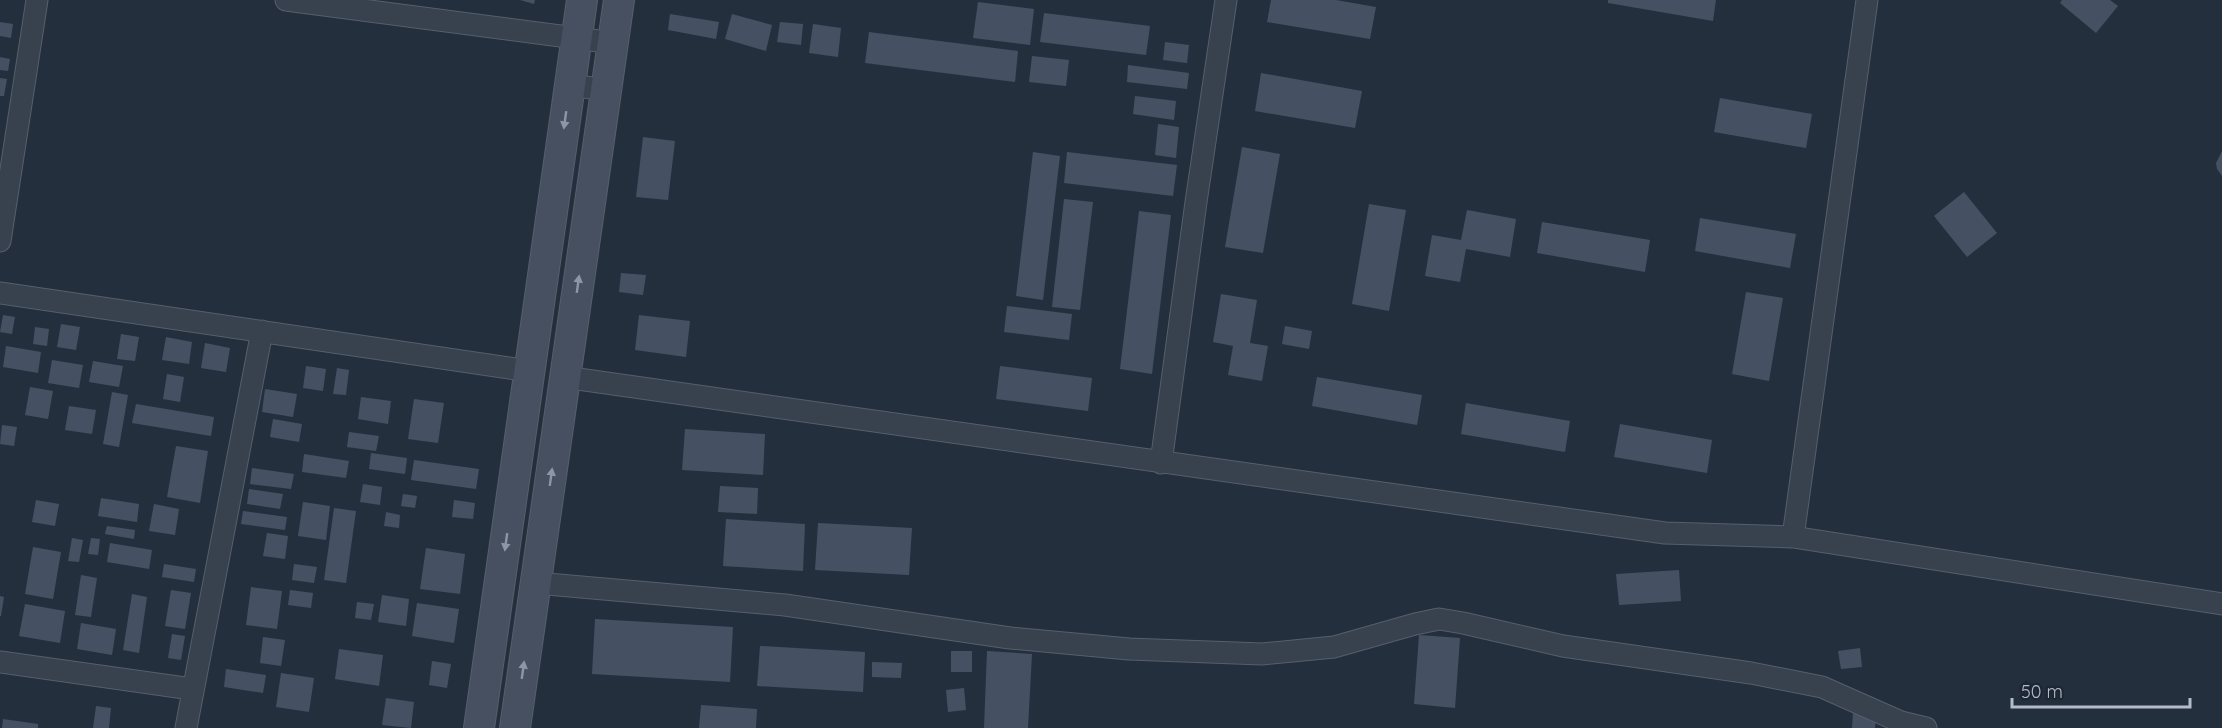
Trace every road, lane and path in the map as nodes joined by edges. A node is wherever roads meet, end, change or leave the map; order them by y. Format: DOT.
graph roads {
  1 [pos="37,0"];
  2 [pos="286,0"];
  3 [pos="582,0"];
  4 [pos="619,0"];
  5 [pos="1226,0"];
  6 [pos="1867,0"];
  7 [pos="577,39"];
  8 [pos="614,43"];
  9 [pos="570,85"];
  10 [pos="607,90"];
  11 [pos="0,241"];
  12 [pos="0,293"];
  13 [pos="262,331"];
  14 [pos="530,371"];
  15 [pos="564,377"];
  16 [pos="1161,463"];
  17 [pos="1792,537"];
  18 [pos="536,583"];
  19 [pos="2222,604"];
  20 [pos="0,662"];
  21 [pos="192,689"];
  22 [pos="186,728"];
  23 [pos="479,728"];
  24 [pos="515,728"];
  25 [pos="1926,728"];
  1 -- 11 [label="street"];
  2 -- 7 [label="street"];
  3 -- 7 [label="main road"];
  4 -- 8 [label="main road"];
  5 -- 16 [label="street"];
  6 -- 17 [label="street"];
  7 -- 8 [label="street"];
  7 -- 9 [label="main road"];
  8 -- 10 [label="main road"];
  9 -- 10 [label="street"];
  9 -- 14 [label="main road, one-way"];
  15 -- 10 [label="main road, one-way"];
  12 -- 13 [label="street"];
  13 -- 14 [label="street"];
  13 -- 21 [label="street"];
  14 -- 23 [label="main road, one-way"];
  15 -- 16 [label="street"];
  18 -- 15 [label="main road, one-way"];
  16 -- 17 [label="street"];
  17 -- 19 [label="street"];
  24 -- 18 [label="main road, one-way"];
  18 -- 25 [label="street"];
  20 -- 21 [label="street"];
  21 -- 22 [label="street"];
}
